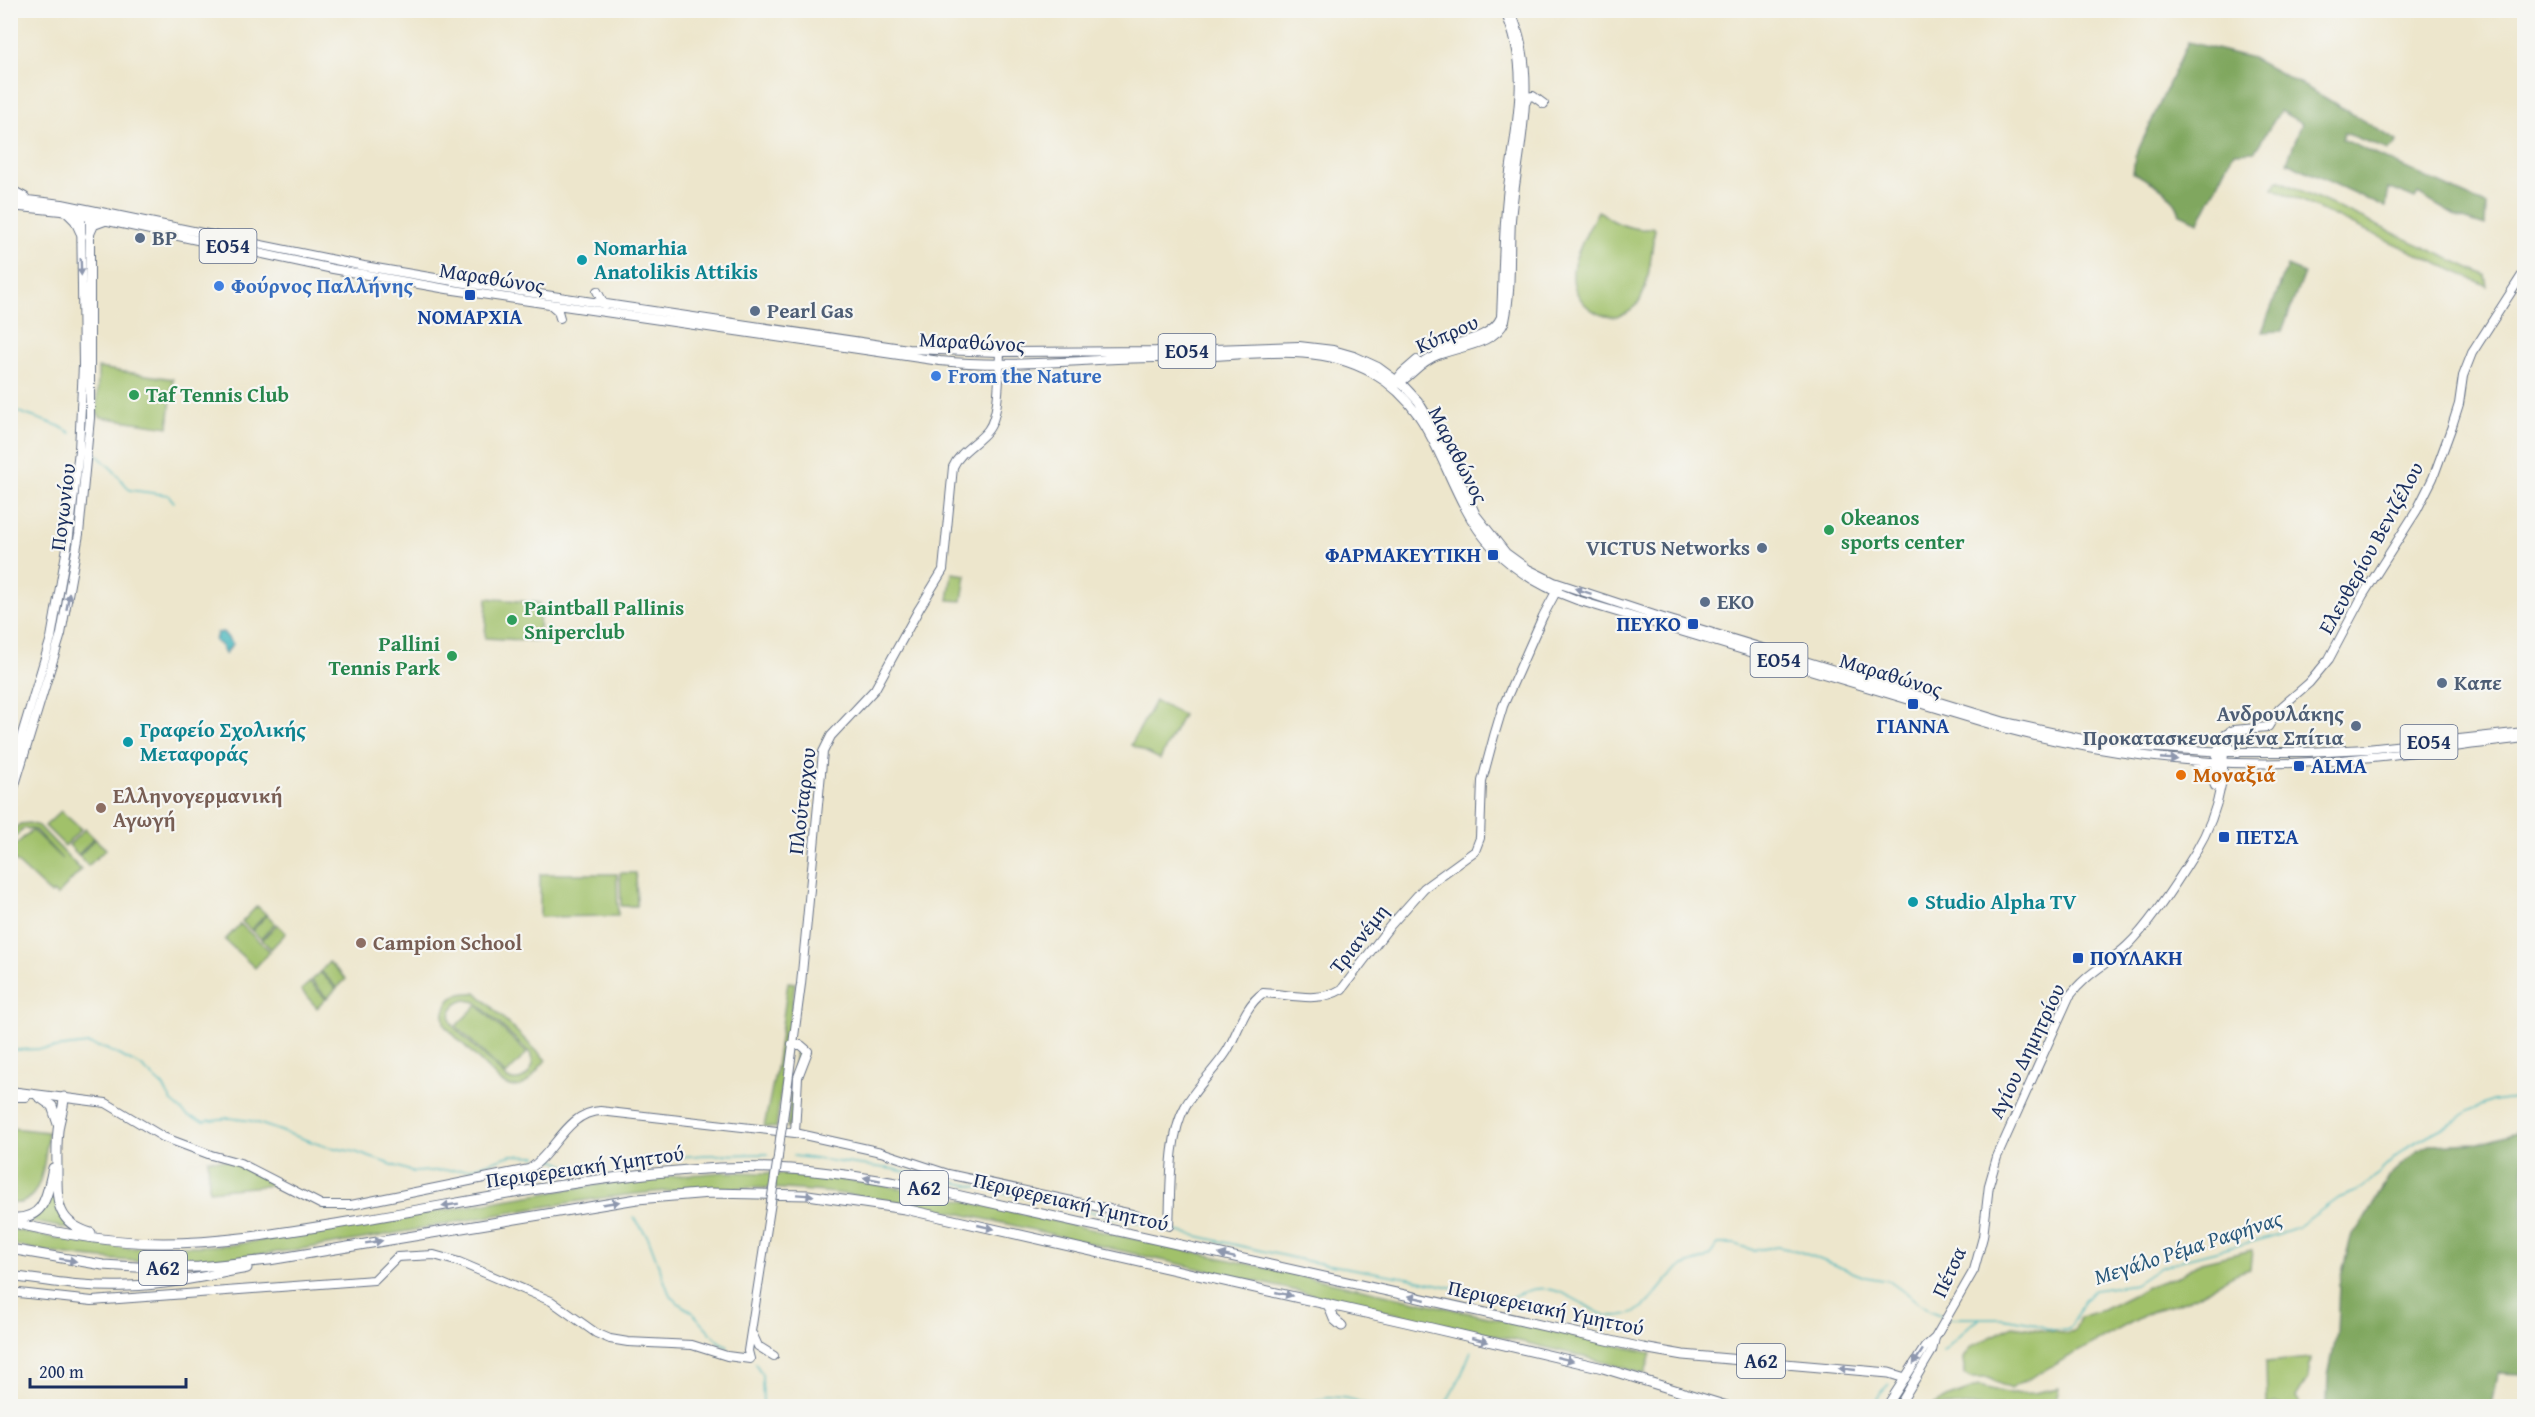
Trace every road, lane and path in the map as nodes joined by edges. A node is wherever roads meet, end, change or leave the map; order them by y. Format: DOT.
graph roads {
  1 [pos="1504,10"];
  2 [pos="1510,10"];
  3 [pos="1525,103"];
  4 [pos="1544,104"];
  5 [pos="10,189"];
  6 [pos="10,198"];
  7 [pos="30,199"];
  8 [pos="10,206"];
  9 [pos="61,211"];
  10 [pos="85,212"];
  11 [pos="105,221"];
  12 [pos="80,232"];
  13 [pos="89,236"];
  14 [pos="2524,272"];
  15 [pos="597,291"];
  16 [pos="604,304"];
  17 [pos="550,305"];
  18 [pos="560,318"];
  19 [pos="998,359"];
  20 [pos="1396,383"];
  21 [pos="1555,587"];
  22 [pos="2524,732"];
  23 [pos="2229,734"];
  24 [pos="2524,738"];
  25 [pos="2221,752"];
  26 [pos="2238,753"];
  27 [pos="2189,761"];
  28 [pos="2220,763"];
  29 [pos="10,774"];
  30 [pos="2215,786"];
  31 [pos="10,801"];
  32 [pos="2216,801"];
  33 [pos="792,1044"];
  34 [pos="10,1091"];
  35 [pos="36,1095"];
  36 [pos="10,1097"];
  37 [pos="62,1097"];
  38 [pos="58,1121"];
  39 [pos="795,1133"];
  40 [pos="56,1155"];
  41 [pos="1985,1218"];
  42 [pos="10,1220"];
  43 [pos="124,1241"];
  44 [pos="10,1249"];
  45 [pos="316,1252"];
  46 [pos="10,1276"];
  47 [pos="10,1292"];
  48 [pos="1328,1304"];
  49 [pos="1342,1326"];
  50 [pos="753,1343"];
  51 [pos="774,1356"];
  52 [pos="733,1357"];
  53 [pos="1909,1381"];
  54 [pos="1727,1407"];
  55 [pos="1887,1407"];
  56 [pos="1899,1407"];
  1 -- 20 [label="street, Κύπρου"];
  2 -- 3 [label="street, Κύπρου"];
  3 -- 4 [label="street"];
  3 -- 20 [label="street, Κύπρου"];
  5 -- 7 [label="main road"];
  6 -- 7 [label="main road, Μαραθώνος / ΕΟ54"];
  7 -- 10 [label="main road, Μαραθώνος / ΕΟ54"];
  8 -- 9 [label="main road, Μαραθώνος / ΕΟ54"];
  9 -- 10 [label="main road, Μαραθώνος / ΕΟ54"];
  9 -- 12 [label="main road"];
  10 -- 11 [label="main road, Μαραθώνος / ΕΟ54"];
  10 -- 12 [label="street, Πογωνίου"];
  10 -- 13 [label="street, Πογωνίου"];
  10 -- 16 [label="main road, Μαραθώνος / ΕΟ54"];
  11 -- 13 [label="main road"];
  11 -- 17 [label="main road, Μαραθώνος / ΕΟ54"];
  12 -- 29 [label="street, Πογωνίου, one-way"];
  31 -- 13 [label="street, Πογωνίου, one-way"];
  14 -- 23 [label="street, Ελευθερίου Βενιζέλου"];
  15 -- 16 [label="main road"];
  16 -- 19 [label="main road, Μαραθώνος / ΕΟ54"];
  17 -- 18 [label="main road"];
  17 -- 19 [label="main road, Μαραθώνος / ΕΟ54"];
  19 -- 20 [label="main road, Μαραθώνος / ΕΟ54"];
  19 -- 20 [label="main road, Μαραθώνος / ΕΟ54"];
  19 -- 33 [label="street, Πλούταρχου"];
  20 -- 21 [label="main road, Μαραθώνος / ΕΟ54"];
  25 -- 21 [label="main road, Μαραθώνος / ΕΟ54, one-way"];
  21 -- 27 [label="main road, Μαραθώνος / ΕΟ54, one-way"];
  21 -- 39 [label="street, Τριανέμη"];
  22 -- 26 [label="main road, Μαραθώνος / ΕΟ54"];
  23 -- 25 [label="street"];
  23 -- 26 [label="main road"];
  24 -- 28 [label="main road, Μαραθώνος / ΕΟ54"];
  25 -- 26 [label="main road, Μαραθώνος / ΕΟ54"];
  25 -- 28 [label="street"];
  27 -- 28 [label="main road, Μαραθώνος / ΕΟ54"];
  27 -- 30 [label="main road"];
  28 -- 30 [label="street"];
  28 -- 32 [label="street"];
  30 -- 32 [label="street"];
  32 -- 41 [label="street, Αγίου Δημητρίου"];
  33 -- 39 [label="street"];
  33 -- 50 [label="street, Πλούταρχου, bridge"];
  34 -- 35 [label="street"];
  35 -- 36 [label="street"];
  35 -- 37 [label="street"];
  35 -- 38 [label="highway"];
  37 -- 38 [label="highway"];
  37 -- 39 [label="street"];
  38 -- 40 [label="highway"];
  40 -- 42 [label="highway"];
  40 -- 43 [label="highway"];
  41 -- 53 [label="street, Πέτσα"];
  42 -- 43 [label="highway, Περιφερειακή Υμηττού / Α62"];
  53 -- 43 [label="highway, Περιφερειακή Υμηττού / Α62, one-way"];
  44 -- 45 [label="highway, Περιφερειακή Υμηττού / Α62, one-way"];
  45 -- 46 [label="highway"];
  45 -- 48 [label="highway, Περιφερειακή Υμηττού / Α62, one-way"];
  47 -- 52 [label="street"];
  48 -- 49 [label="highway"];
  48 -- 54 [label="highway, Περιφερειακή Υμηττού / Α62, one-way"];
  50 -- 51 [label="street"];
  50 -- 52 [label="street"];
  50 -- 52 [label="street, Πλούταρχου"];
  53 -- 55 [label="street, Πέτσα"];
  53 -- 56 [label="street, Πέτσα"];
}
